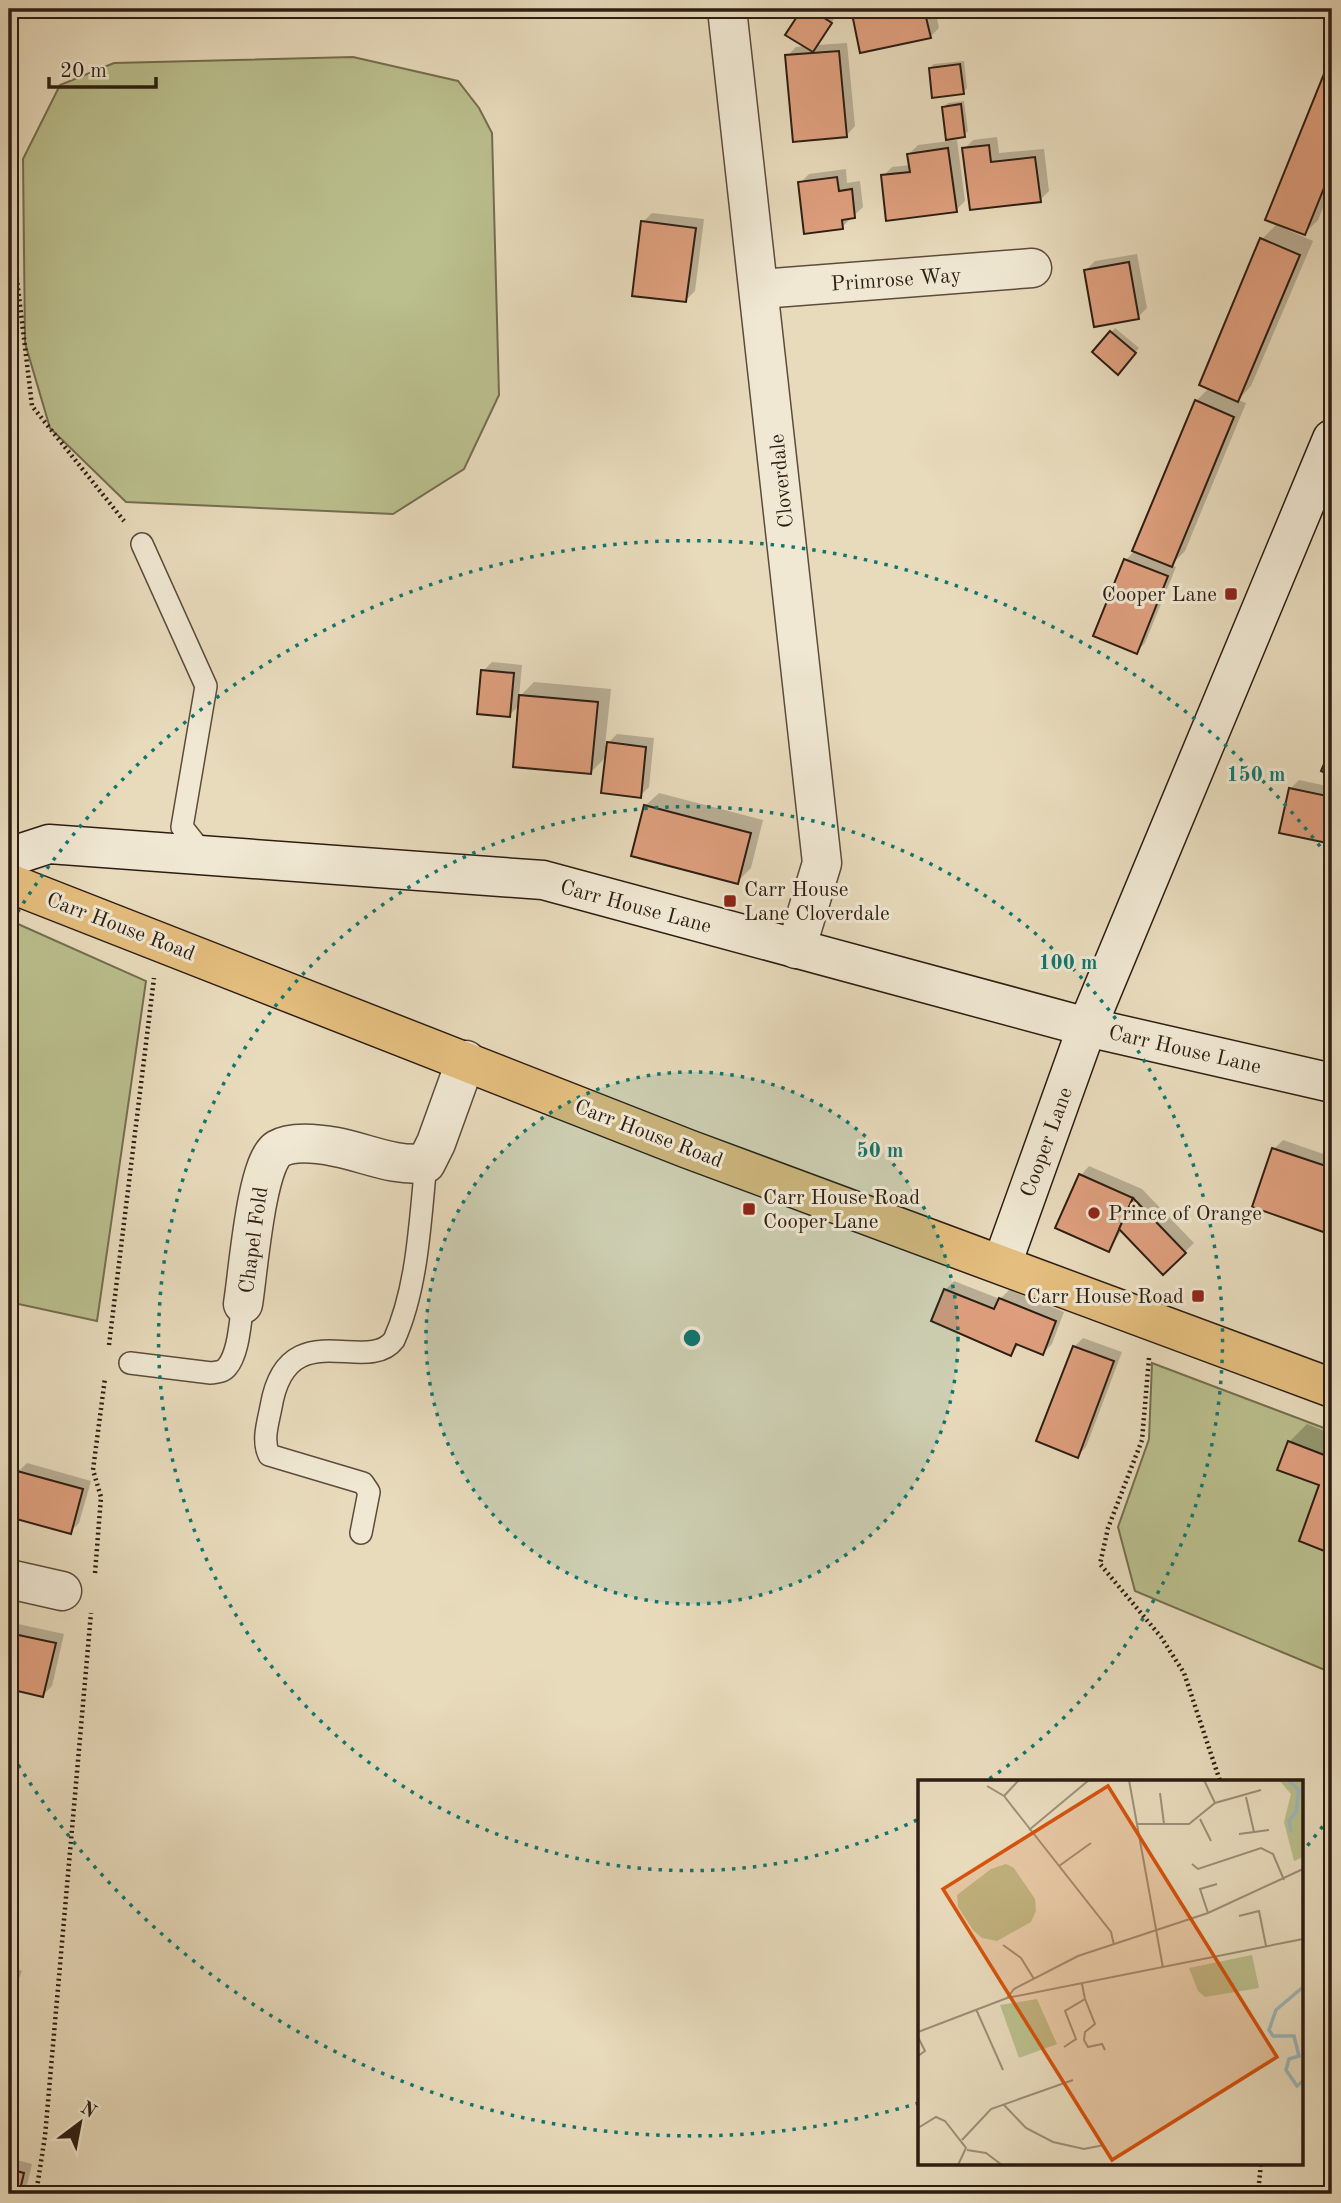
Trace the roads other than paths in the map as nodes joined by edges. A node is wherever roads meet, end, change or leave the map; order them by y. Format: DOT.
graph roads {
  1 [pos="727,9"];
  2 [pos="1032,268"];
  3 [pos="760,289"];
  4 [pos="1332,439"];
  5 [pos="142,544"];
  6 [pos="205,856"];
  7 [pos="9,857"];
  8 [pos="9,883"];
  9 [pos="796,949"];
  10 [pos="1087,1027"];
  11 [pos="466,1060"];
  12 [pos="1332,1083"];
  13 [pos="425,1163"];
  14 [pos="1002,1264"];
  15 [pos="243,1304"];
  16 [pos="130,1363"];
  17 [pos="1332,1388"];
  18 [pos="361,1533"];
  19 [pos="9,1579"];
  20 [pos="82,1594"];
  1 -- 3 [label="street, Cloverdale"];
  2 -- 3 [label="street, Primrose Way"];
  3 -- 9 [label="street, Cloverdale"];
  4 -- 10 [label="street, Cooper Lane"];
  5 -- 6 [label="lane"];
  6 -- 7 [label="street, Carr House Lane"];
  6 -- 9 [label="street, Carr House Lane"];
  8 -- 11 [label="highway, Carr House Road"];
  9 -- 10 [label="street, Carr House Lane"];
  10 -- 12 [label="street, Carr House Lane"];
  10 -- 14 [label="street, Cooper Lane"];
  11 -- 13 [label="street"];
  11 -- 14 [label="highway, Carr House Road"];
  13 -- 15 [label="street, Chapel Fold"];
  13 -- 18 [label="lane"];
  14 -- 17 [label="highway, Carr House Road"];
  15 -- 16 [label="lane"];
  19 -- 20 [label="street"];
}
